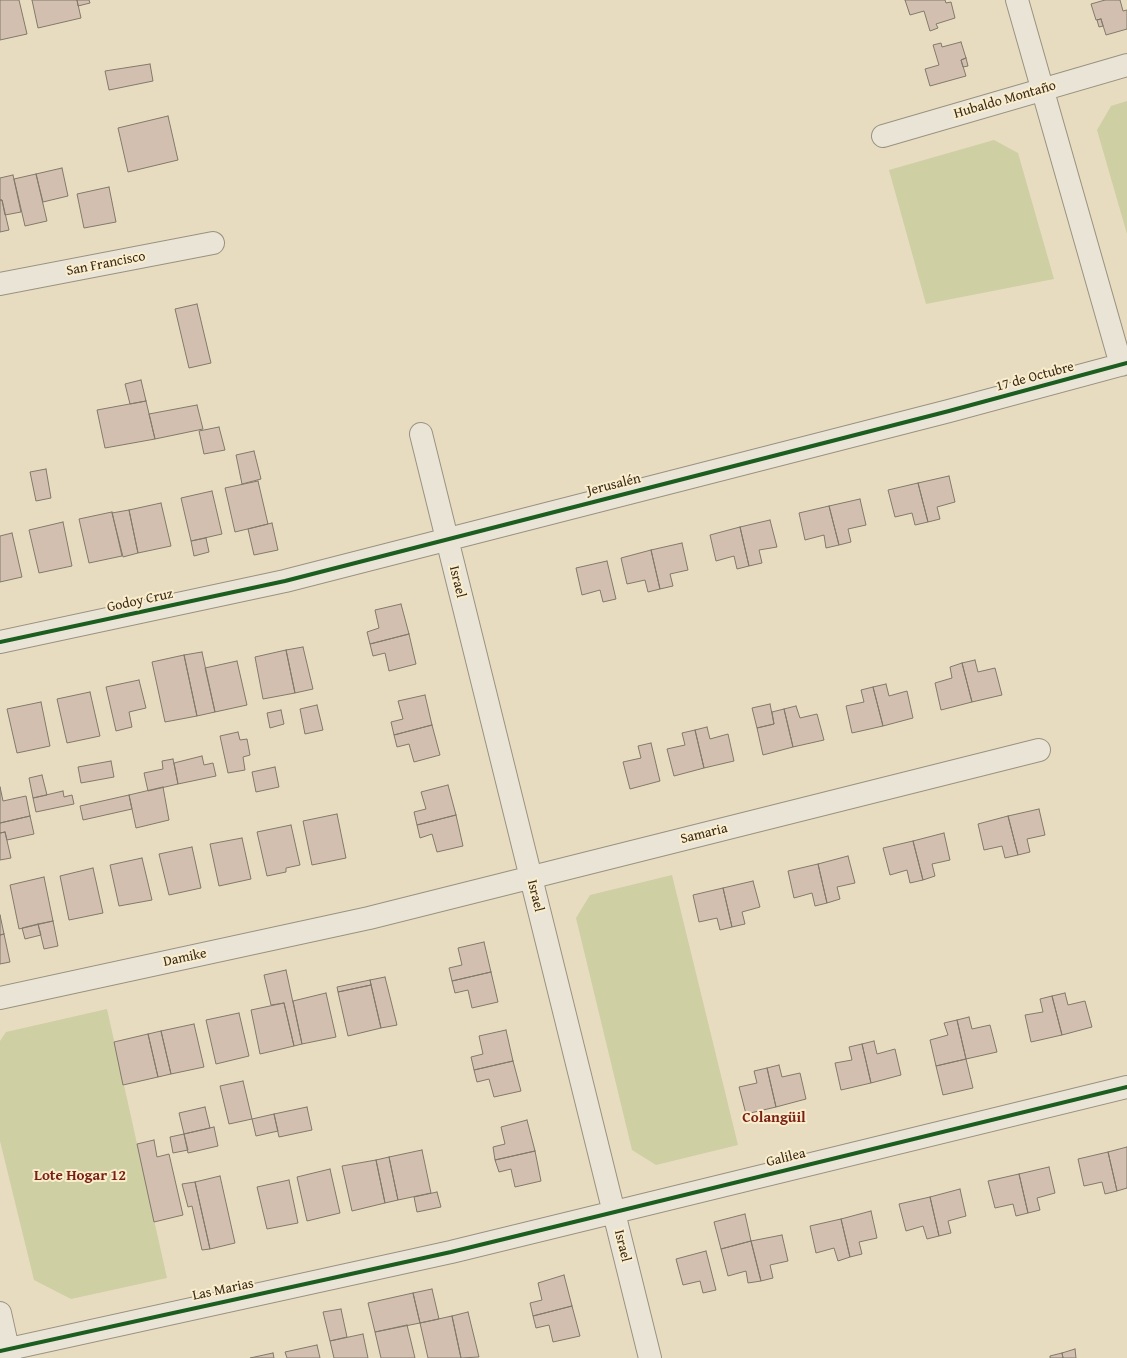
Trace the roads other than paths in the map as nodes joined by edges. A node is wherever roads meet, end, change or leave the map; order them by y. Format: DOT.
graph roads {
  1 [pos="1017,0"];
  2 [pos="1127,65"];
  3 [pos="1043,89"];
  4 [pos="883,136"];
  5 [pos="213,243"];
  6 [pos="0,284"];
  7 [pos="1124,364"];
  8 [pos="949,411"];
  9 [pos="421,434"];
  10 [pos="447,539"];
  11 [pos="285,580"];
  12 [pos="0,642"];
  13 [pos="1039,750"];
  14 [pos="531,877"];
  15 [pos="370,918"];
  16 [pos="0,998"];
  17 [pos="1127,1087"];
  18 [pos="614,1212"];
  19 [pos="451,1252"];
  20 [pos="0,1313"];
  21 [pos="6,1353"];
  22 [pos="650,1358"];
  1 -- 3 [label="street"];
  2 -- 3 [label="street, Hubaldo Montaño"];
  3 -- 4 [label="street, Hubaldo Montaño"];
  3 -- 7 [label="street"];
  5 -- 6 [label="street, San Francisco"];
  7 -- 8 [label="street, 17 de Octubre"];
  8 -- 10 [label="street, Jerusalén"];
  9 -- 10 [label="street, Israel"];
  10 -- 11 [label="street, Jerusalén"];
  10 -- 14 [label="street, Israel"];
  11 -- 12 [label="street, Godoy Cruz"];
  13 -- 14 [label="street, Samaria"];
  14 -- 15 [label="street, Samaria"];
  14 -- 18 [label="street, Israel"];
  15 -- 16 [label="street, Damike"];
  17 -- 18 [label="street, Galilea"];
  18 -- 19 [label="street, Galilea"];
  18 -- 22 [label="street, Israel"];
  19 -- 21 [label="street, Las Marias"];
  20 -- 21 [label="street"];
}
